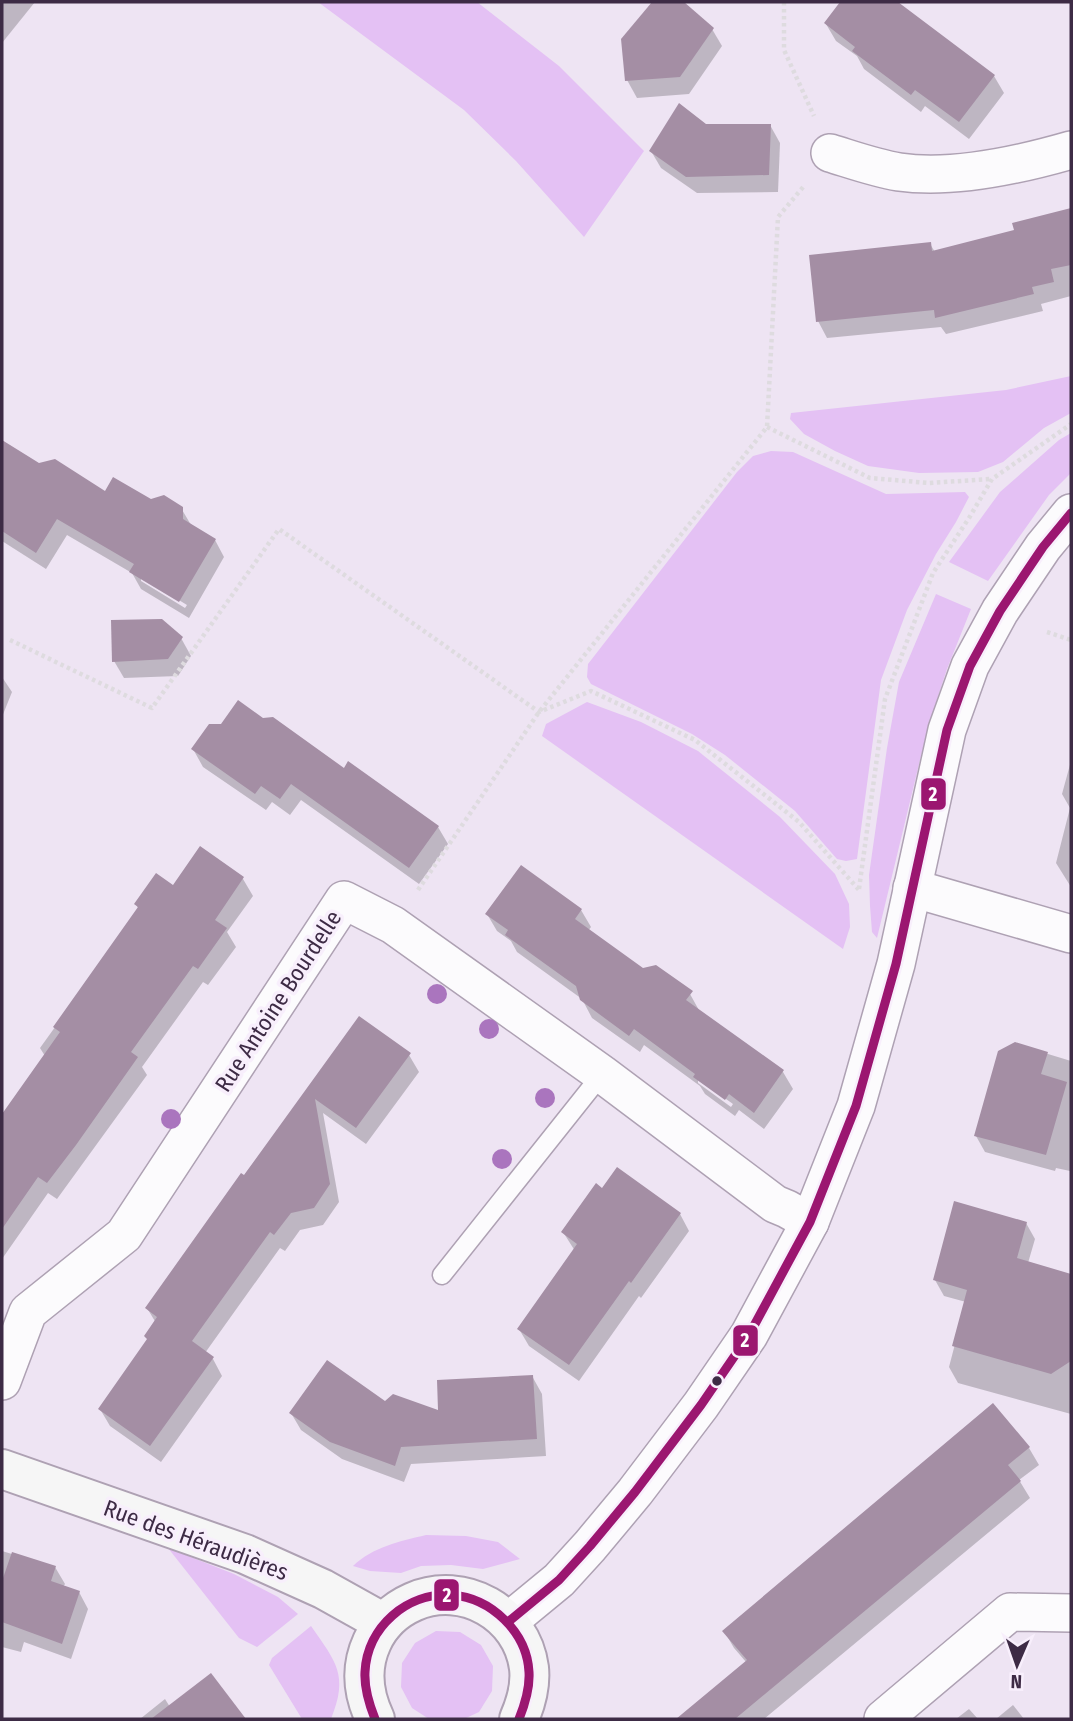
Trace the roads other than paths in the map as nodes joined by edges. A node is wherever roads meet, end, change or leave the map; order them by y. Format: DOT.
graph roads {
  1 [pos="1071,150"];
  2 [pos="831,153"];
  3 [pos="1071,513"];
  4 [pos="912,887"];
  5 [pos="1071,934"];
  6 [pos="602,1074"];
  7 [pos="810,1222"];
  8 [pos="442,1275"];
  9 [pos="2,1381"];
  10 [pos="2,1469"];
  11 [pos="1071,1613"];
  12 [pos="508,1622"];
  13 [pos="384,1623"];
  14 [pos="375,1719"];
  15 [pos="519,1719"];
  16 [pos="883,1719"];
  1 -- 2 [label="street"];
  3 -- 4 [label="street"];
  4 -- 5 [label="street"];
  4 -- 7 [label="street"];
  6 -- 7 [label="street, Rue Antoine Bourdelle"];
  6 -- 8 [label="lane"];
  6 -- 9 [label="street, Rue Antoine Bourdelle"];
  7 -- 12 [label="street"];
  10 -- 13 [label="street, Rue des Héraudières"];
  11 -- 16 [label="street"];
  12 -- 13 [label="street"];
  12 -- 15 [label="street"];
  13 -- 14 [label="street"];
}
